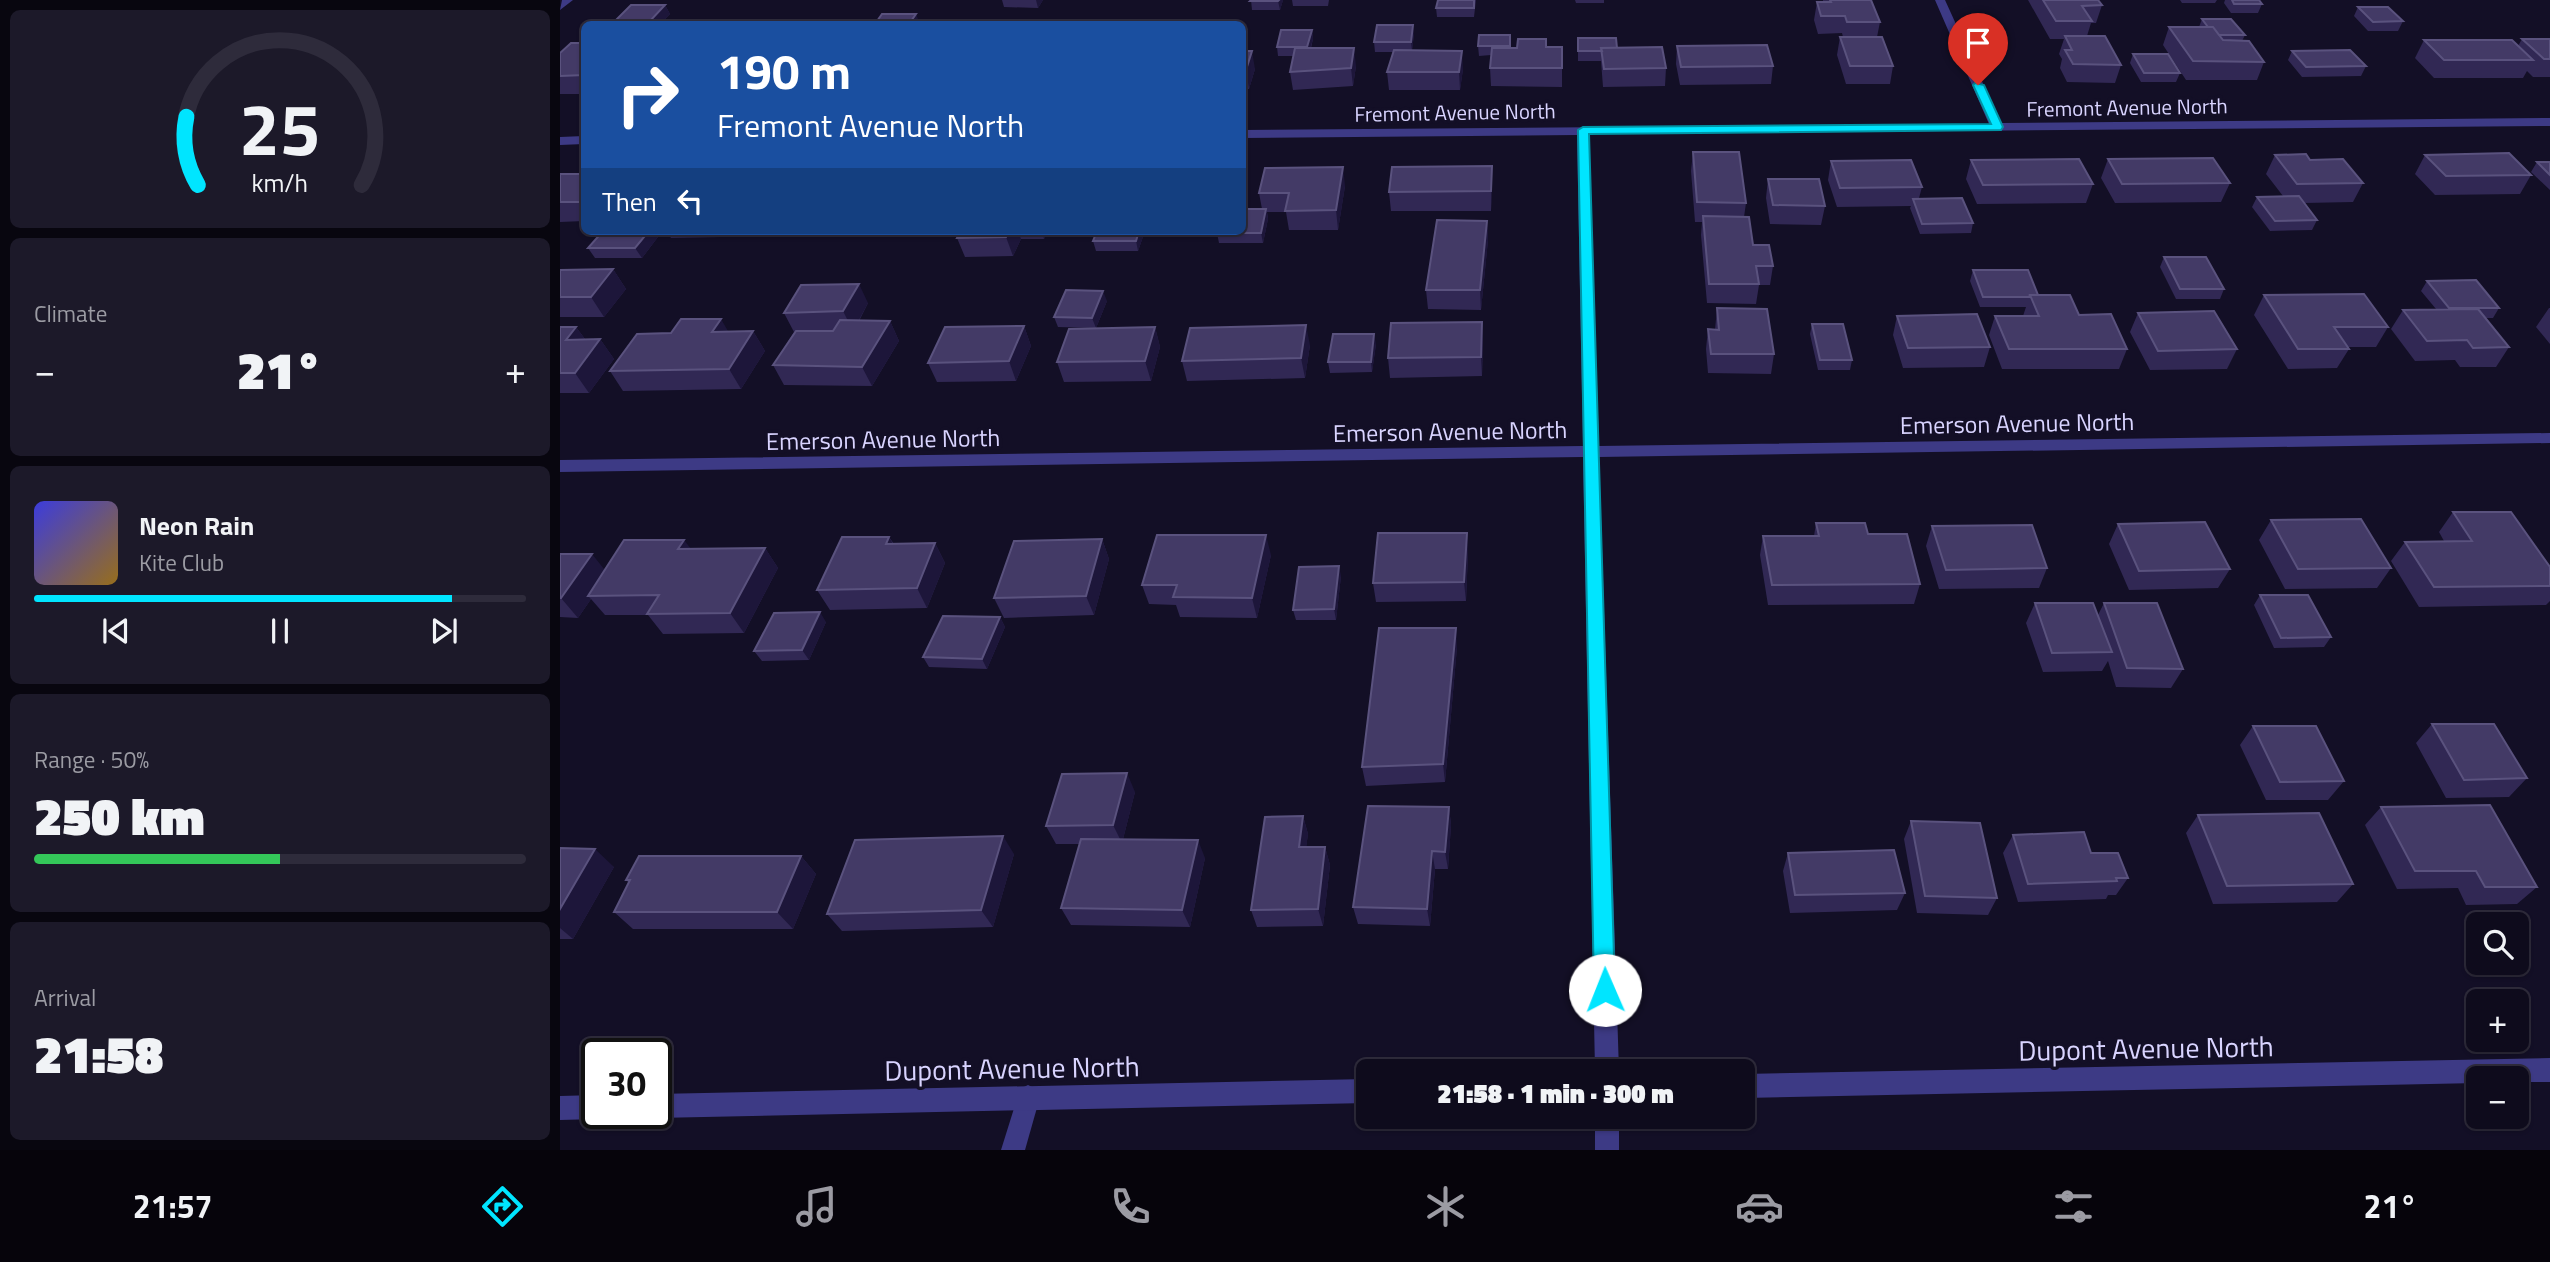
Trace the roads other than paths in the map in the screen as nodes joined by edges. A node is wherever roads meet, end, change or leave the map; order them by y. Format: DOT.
graph roads {
  1 [pos="568,0"];
  2 [pos="1940,0"];
  3 [pos="560,7"];
  4 [pos="2550,122"];
  5 [pos="1997,127"];
  6 [pos="1583,130"];
  7 [pos="1246,134"];
  8 [pos="581,140"];
  9 [pos="560,141"];
  10 [pos="2550,438"];
  11 [pos="1591,451"];
  12 [pos="560,466"];
  13 [pos="1606,1059"];
  14 [pos="2550,1070"];
  15 [pos="1755,1086"];
  16 [pos="1356,1091"];
  17 [pos="1028,1097"];
  18 [pos="672,1105"];
  19 [pos="581,1107"];
  20 [pos="560,1108"];
  21 [pos="1607,1129"];
  22 [pos="1013,1150"];
  23 [pos="1607,1150"];
  1 -- 3 [label="street"];
  2 -- 5 [label="street"];
  4 -- 5 [label="street, Fremont Avenue North"];
  5 -- 6 [label="street, Fremont Avenue North"];
  6 -- 7 [label="street, Fremont Avenue North"];
  6 -- 11 [label="street"];
  8 -- 9 [label="street"];
  10 -- 11 [label="street, Emerson Avenue North"];
  11 -- 12 [label="street, Emerson Avenue North"];
  11 -- 13 [label="street"];
  14 -- 15 [label="street, Dupont Avenue North"];
  16 -- 17 [label="street, Dupont Avenue North"];
  17 -- 18 [label="street, Dupont Avenue North"];
  17 -- 22 [label="street"];
  19 -- 20 [label="street"];
  21 -- 23 [label="street"];
}
